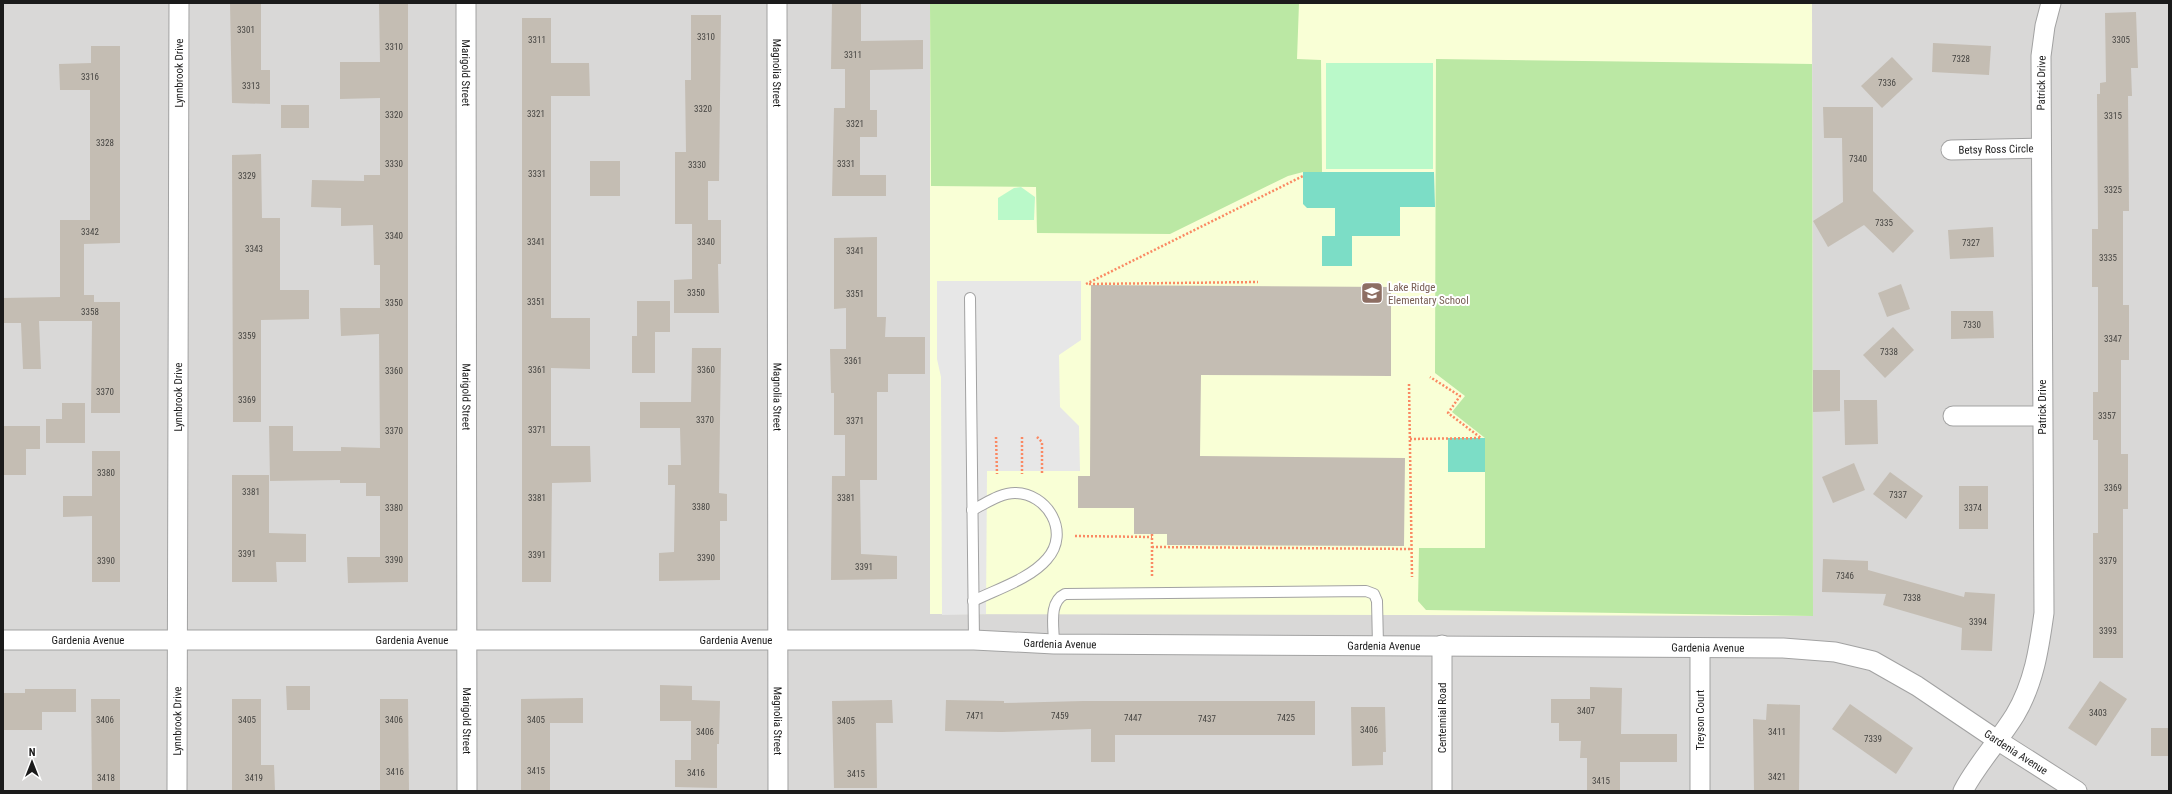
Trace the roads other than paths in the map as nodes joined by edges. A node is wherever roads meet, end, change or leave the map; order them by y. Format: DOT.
graph roads {
  1 [pos="178,3"];
  2 [pos="466,3"];
  3 [pos="777,3"];
  4 [pos="2051,3"];
  5 [pos="2041,148"];
  6 [pos="1951,150"];
  7 [pos="970,298"];
  8 [pos="1953,416"];
  9 [pos="2042,416"];
  10 [pos="972,510"];
  11 [pos="973,601"];
  12 [pos="776,639"];
  13 [pos="3,640"];
  14 [pos="177,640"];
  15 [pos="974,640"];
  16 [pos="466,641"];
  17 [pos="1054,644"];
  18 [pos="1378,645"];
  19 [pos="1442,645"];
  20 [pos="1700,648"];
  21 [pos="1997,740"];
  22 [pos="177,791"];
  23 [pos="467,791"];
  24 [pos="778,791"];
  25 [pos="1442,791"];
  26 [pos="1700,791"];
  27 [pos="1964,791"];
  28 [pos="2077,791"];
  1 -- 14 [label="street, Lynnbrook Drive"];
  2 -- 16 [label="street, Marigold Street"];
  3 -- 12 [label="street, Magnolia Street"];
  4 -- 5 [label="street, Patrick Drive"];
  5 -- 6 [label="street, Betsy Ross Circle"];
  5 -- 9 [label="street, Patrick Drive"];
  7 -- 10 [label="lane"];
  8 -- 9 [label="street"];
  9 -- 21 [label="street, Patrick Drive"];
  10 -- 11 [label="lane"];
  10 -- 11 [label="lane"];
  11 -- 15 [label="lane"];
  12 -- 15 [label="street, Gardenia Avenue"];
  12 -- 16 [label="street, Gardenia Avenue"];
  12 -- 24 [label="street, Magnolia Street"];
  13 -- 14 [label="street, Gardenia Avenue"];
  14 -- 16 [label="street, Gardenia Avenue"];
  14 -- 22 [label="street, Lynnbrook Drive"];
  15 -- 17 [label="street, Gardenia Avenue"];
  16 -- 23 [label="street, Marigold Street"];
  17 -- 18 [label="street, Gardenia Avenue"];
  17 -- 18 [label="lane"];
  18 -- 19 [label="street, Gardenia Avenue"];
  19 -- 20 [label="street, Gardenia Avenue"];
  19 -- 25 [label="street, Centennial Road"];
  20 -- 21 [label="street, Gardenia Avenue"];
  20 -- 26 [label="street, Treyson Court"];
  21 -- 27 [label="street, Patrick Drive"];
  21 -- 28 [label="street, Gardenia Avenue"];
}
